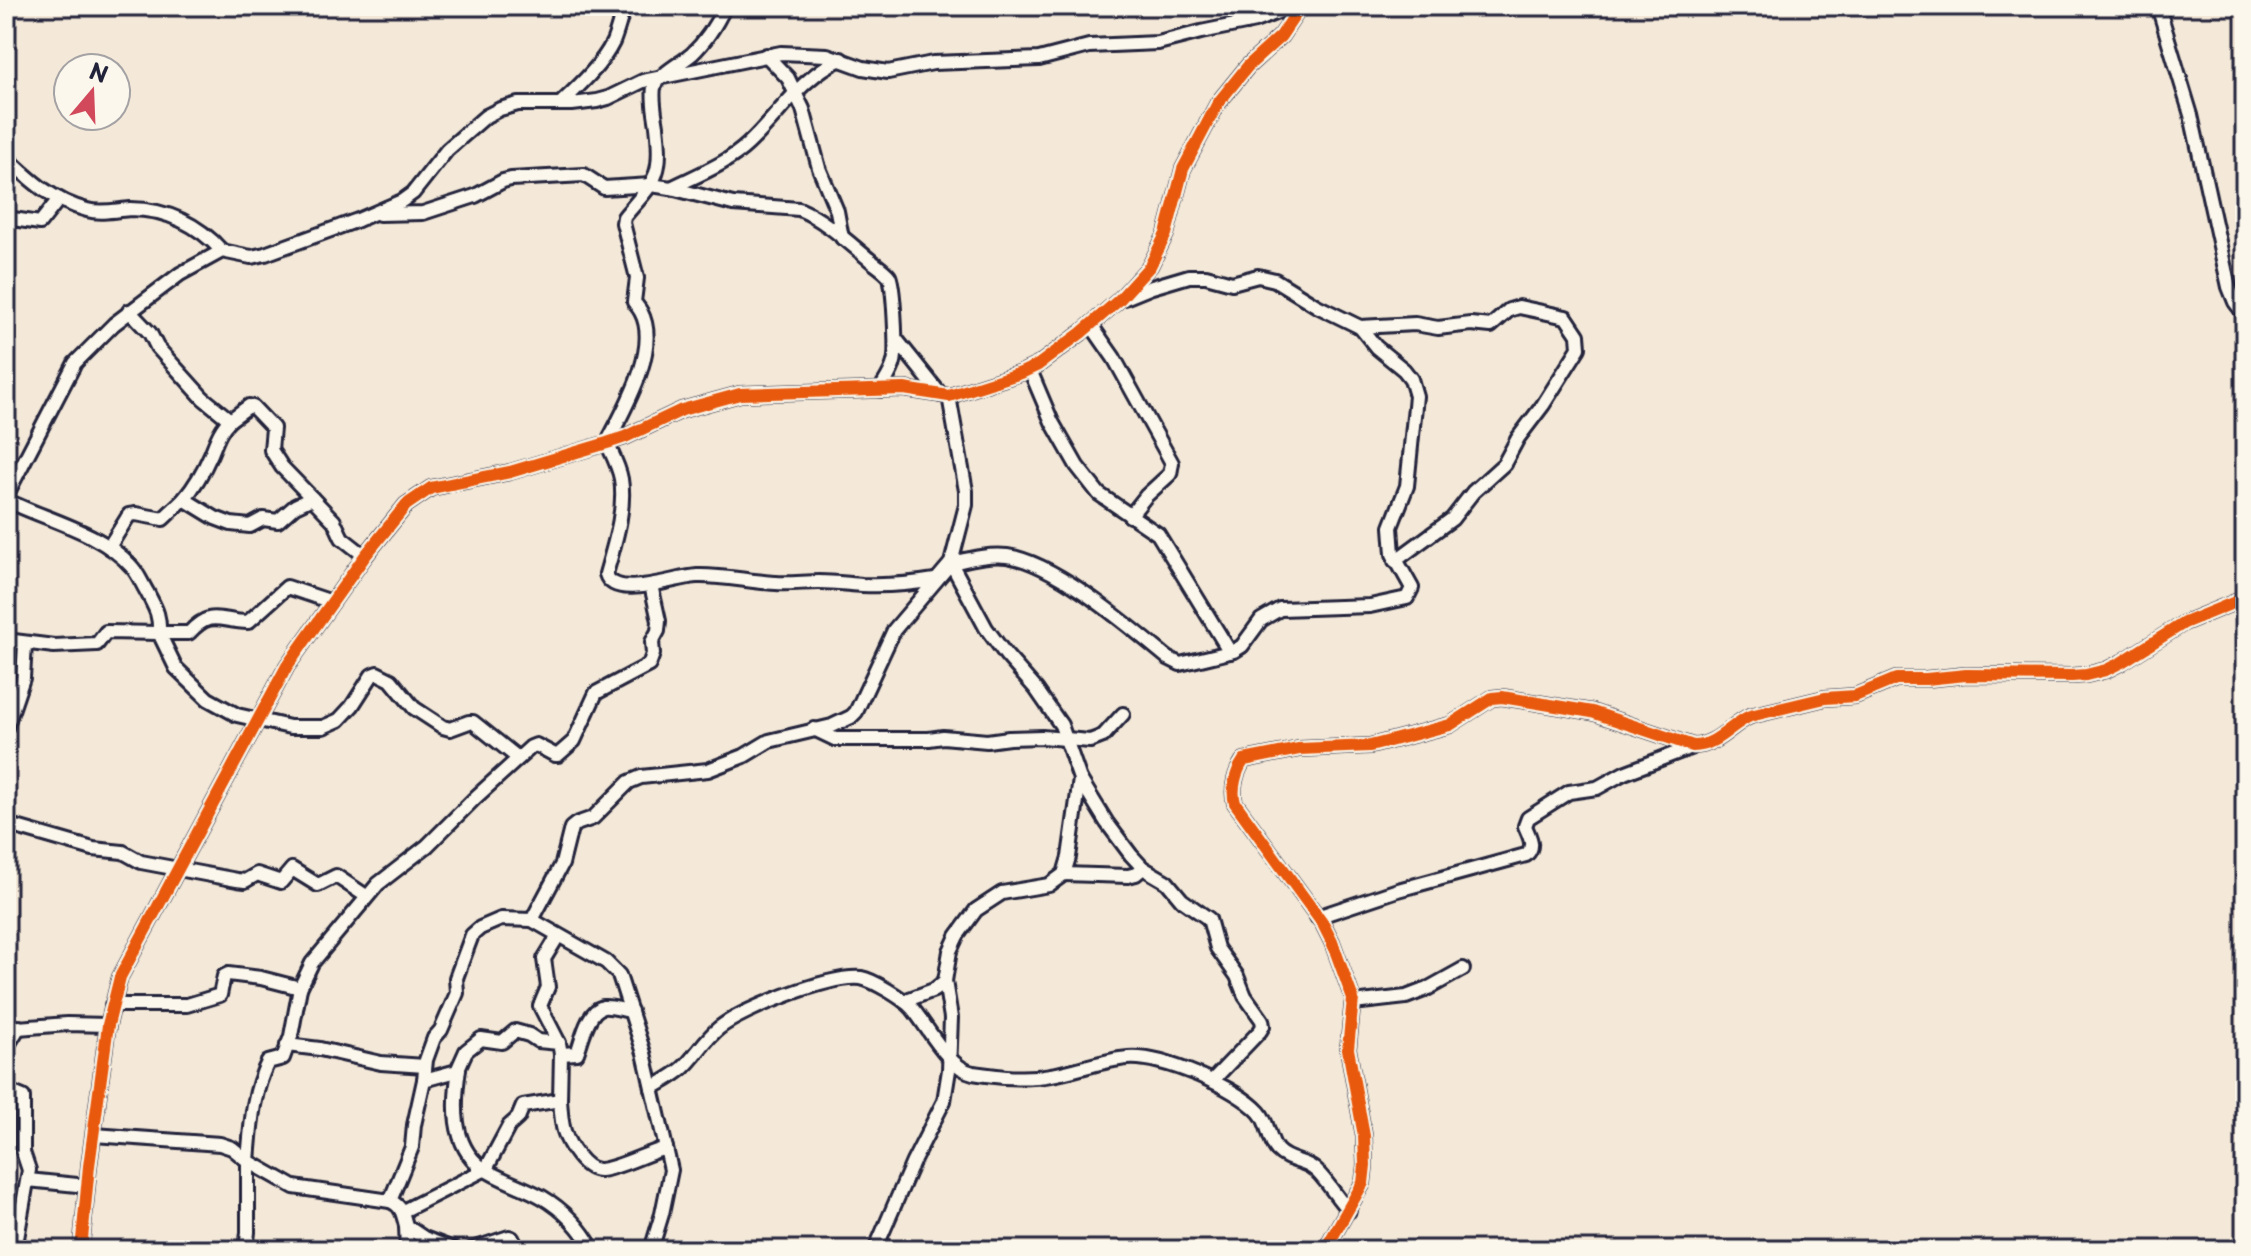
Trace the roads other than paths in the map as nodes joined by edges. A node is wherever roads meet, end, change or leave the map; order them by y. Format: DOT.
graph roads {
  1 [pos="625,6"];
  2 [pos="725,6"];
  3 [pos="1235,6"];
  4 [pos="1293,6"];
  5 [pos="1301,6"];
  6 [pos="2158,6"];
  7 [pos="1246,23"];
  8 [pos="766,55"];
  9 [pos="841,59"];
  10 [pos="661,77"];
  11 [pos="796,93"];
  12 [pos="560,104"];
  13 [pos="6,157"];
  14 [pos="651,185"];
  15 [pos="671,188"];
  16 [pos="59,199"];
  17 [pos="373,214"];
  18 [pos="6,218"];
  19 [pos="842,238"];
  20 [pos="222,251"];
  21 [pos="1119,300"];
  22 [pos="129,311"];
  23 [pos="2245,315"];
  24 [pos="1091,325"];
  25 [pos="1360,327"];
  26 [pos="896,339"];
  27 [pos="1030,370"];
  28 [pos="880,390"];
  29 [pos="945,396"];
  30 [pos="230,420"];
  31 [pos="607,443"];
  32 [pos="6,498"];
  33 [pos="312,498"];
  34 [pos="184,499"];
  35 [pos="1130,516"];
  36 [pos="109,547"];
  37 [pos="365,556"];
  38 [pos="1395,561"];
  39 [pos="951,563"];
  40 [pos="935,580"];
  41 [pos="651,585"];
  42 [pos="2245,598"];
  43 [pos="332,602"];
  44 [pos="159,633"];
  45 [pos="6,640"];
  46 [pos="25,644"];
  47 [pos="1230,652"];
  48 [pos="1123,714"];
  49 [pos="258,720"];
  50 [pos="6,728"];
  51 [pos="814,729"];
  52 [pos="1067,740"];
  53 [pos="1693,746"];
  54 [pos="518,758"];
  55 [pos="1080,779"];
  56 [pos="6,824"];
  57 [pos="1143,868"];
  58 [pos="178,869"];
  59 [pos="1064,874"];
  60 [pos="366,896"];
  61 [pos="1317,917"];
  62 [pos="532,920"];
  63 [pos="558,936"];
  64 [pos="1463,969"];
  65 [pos="945,981"];
  66 [pos="300,988"];
  67 [pos="904,1001"];
  68 [pos="1353,1003"];
  69 [pos="112,1005"];
  70 [pos="631,1011"];
  71 [pos="108,1025"];
  72 [pos="12,1028"];
  73 [pos="287,1045"];
  74 [pos="6,1048"];
  75 [pos="560,1049"];
  76 [pos="949,1058"];
  77 [pos="425,1066"];
  78 [pos="459,1069"];
  79 [pos="424,1080"];
  80 [pos="1212,1081"];
  81 [pos="652,1088"];
  82 [pos="6,1090"];
  83 [pos="560,1100"];
  84 [pos="94,1135"];
  85 [pos="666,1148"];
  86 [pos="248,1161"];
  87 [pos="486,1169"];
  88 [pos="28,1180"];
  89 [pos="87,1186"];
  90 [pos="390,1201"];
  91 [pos="403,1211"];
  92 [pos="1349,1211"];
  93 [pos="406,1226"];
  94 [pos="12,1236"];
  95 [pos="15,1250"];
  96 [pos="81,1250"];
  97 [pos="246,1250"];
  98 [pos="407,1250"];
  99 [pos="456,1250"];
  100 [pos="470,1250"];
  101 [pos="518,1250"];
  102 [pos="593,1250"];
  103 [pos="651,1250"];
  104 [pos="875,1250"];
  105 [pos="1325,1250"];
  1 -- 12 [label="street"];
  2 -- 10 [label="street"];
  3 -- 7 [label="street"];
  4 -- 7 [label="street"];
  5 -- 21 [label="street"];
  6 -- 23 [label="street"];
  7 -- 9 [label="street"];
  8 -- 9 [label="street"];
  8 -- 10 [label="street"];
  8 -- 11 [label="street"];
  9 -- 11 [label="street"];
  10 -- 12 [label="street"];
  10 -- 14 [label="street"];
  11 -- 15 [label="street"];
  11 -- 19 [label="street"];
  12 -- 17 [label="street"];
  13 -- 16 [label="street"];
  14 -- 15 [label="street"];
  14 -- 17 [label="street"];
  14 -- 31 [label="street"];
  15 -- 19 [label="street"];
  16 -- 18 [label="street"];
  16 -- 20 [label="street"];
  17 -- 20 [label="street"];
  19 -- 26 [label="street"];
  20 -- 22 [label="street"];
  21 -- 24 [label="street"];
  21 -- 25 [label="street"];
  22 -- 30 [label="street"];
  22 -- 32 [label="street"];
  24 -- 27 [label="street"];
  24 -- 35 [label="street"];
  25 -- 38 [label="street"];
  25 -- 38 [label="street"];
  26 -- 28 [label="street"];
  26 -- 29 [label="street"];
  27 -- 29 [label="street"];
  27 -- 35 [label="street"];
  28 -- 29 [label="street"];
  28 -- 31 [label="street"];
  29 -- 39 [label="street"];
  30 -- 33 [label="street"];
  30 -- 34 [label="street"];
  31 -- 37 [label="street"];
  31 -- 41 [label="street"];
  32 -- 36 [label="street"];
  33 -- 34 [label="street"];
  33 -- 37 [label="street"];
  34 -- 36 [label="street"];
  35 -- 47 [label="street"];
  36 -- 44 [label="street"];
  37 -- 43 [label="street"];
  38 -- 47 [label="street"];
  39 -- 40 [label="street"];
  39 -- 47 [label="street"];
  39 -- 52 [label="street"];
  40 -- 41 [label="street"];
  40 -- 51 [label="street"];
  41 -- 54 [label="street"];
  42 -- 53 [label="street"];
  43 -- 44 [label="street"];
  43 -- 49 [label="street"];
  44 -- 46 [label="street"];
  44 -- 49 [label="street"];
  45 -- 46 [label="street"];
  46 -- 50 [label="street"];
  48 -- 52 [label="street"];
  49 -- 54 [label="street"];
  49 -- 58 [label="street"];
  51 -- 52 [label="street"];
  51 -- 62 [label="street"];
  52 -- 55 [label="street"];
  53 -- 61 [label="street"];
  53 -- 61 [label="street"];
  54 -- 60 [label="street"];
  55 -- 57 [label="street"];
  55 -- 59 [label="street"];
  56 -- 58 [label="street"];
  57 -- 59 [label="street"];
  57 -- 80 [label="street"];
  58 -- 60 [label="street"];
  58 -- 69 [label="street"];
  59 -- 65 [label="street"];
  60 -- 66 [label="street"];
  61 -- 68 [label="street"];
  62 -- 63 [label="street"];
  62 -- 77 [label="street"];
  63 -- 70 [label="street"];
  63 -- 75 [label="street"];
  64 -- 68 [label="street"];
  65 -- 67 [label="street"];
  65 -- 76 [label="street"];
  66 -- 69 [label="street"];
  66 -- 73 [label="street"];
  67 -- 76 [label="street"];
  67 -- 81 [label="street"];
  68 -- 92 [label="street"];
  69 -- 71 [label="street"];
  70 -- 75 [label="street"];
  70 -- 81 [label="street"];
  71 -- 72 [label="street"];
  71 -- 84 [label="street"];
  72 -- 74 [label="street"];
  73 -- 77 [label="street"];
  73 -- 86 [label="street"];
  75 -- 78 [label="street"];
  75 -- 83 [label="street"];
  76 -- 80 [label="street"];
  76 -- 104 [label="street"];
  77 -- 79 [label="street"];
  78 -- 79 [label="street"];
  78 -- 87 [label="street"];
  79 -- 90 [label="street"];
  80 -- 92 [label="street"];
  81 -- 85 [label="street"];
  82 -- 88 [label="street"];
  83 -- 85 [label="street"];
  83 -- 87 [label="street"];
  84 -- 86 [label="street"];
  84 -- 89 [label="street"];
  85 -- 103 [label="street"];
  86 -- 90 [label="street"];
  86 -- 97 [label="street"];
  87 -- 91 [label="street"];
  87 -- 102 [label="street"];
  88 -- 89 [label="street"];
  88 -- 94 [label="street"];
  89 -- 96 [label="street"];
  90 -- 91 [label="street"];
  91 -- 93 [label="street"];
  92 -- 105 [label="street"];
  93 -- 98 [label="street"];
  93 -- 99 [label="street"];
  94 -- 95 [label="street"];
  100 -- 101 [label="street"];
}
